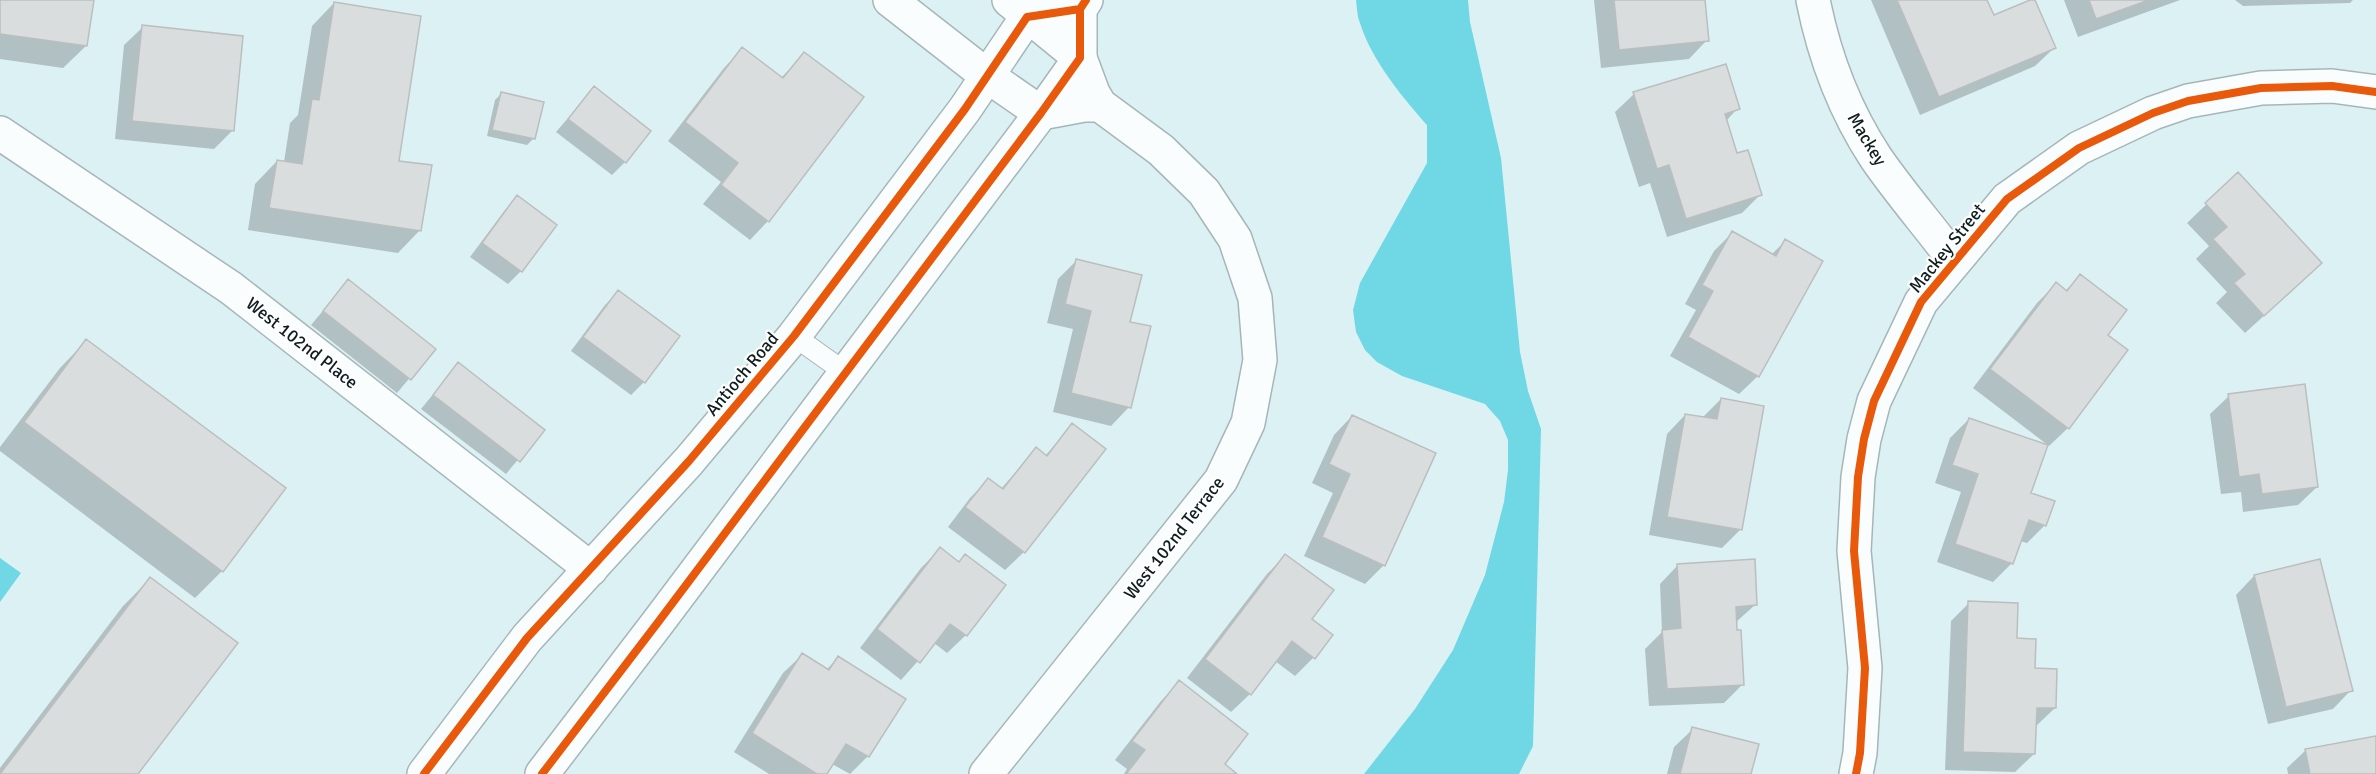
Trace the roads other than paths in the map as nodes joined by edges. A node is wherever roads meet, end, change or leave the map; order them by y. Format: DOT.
graph roads {
  1 [pos="890,0"];
  2 [pos="1813,0"];
  3 [pos="1083,4"];
  4 [pos="1018,8"];
  5 [pos="1080,58"];
  6 [pos="986,75"];
  7 [pos="2376,92"];
  8 [pos="1100,105"];
  9 [pos="1041,113"];
  10 [pos="0,133"];
  11 [pos="1954,261"];
  12 [pos="794,336"];
  13 [pos="846,373"];
  14 [pos="591,569"];
  15 [pos="424,774"];
  16 [pos="542,774"];
  17 [pos="986,774"];
  18 [pos="1856,774"];
  1 -- 6 [label="street"];
  2 -- 11 [label="street, Mackey"];
  3 -- 4 [label="street"];
  3 -- 5 [label="street"];
  4 -- 5 [label="street"];
  4 -- 6 [label="street, Antioch Road"];
  5 -- 8 [label="street, West 102nd Terrace"];
  5 -- 9 [label="street"];
  6 -- 9 [label="street"];
  6 -- 12 [label="street, Antioch Road"];
  7 -- 11 [label="street, Mackey Street"];
  8 -- 9 [label="street"];
  8 -- 17 [label="street, West 102nd Terrace"];
  9 -- 13 [label="street"];
  10 -- 14 [label="street, West 102nd Place"];
  11 -- 18 [label="street, Mackey Street"];
  12 -- 13 [label="lane"];
  12 -- 14 [label="street, Antioch Road"];
  13 -- 16 [label="street"];
  14 -- 15 [label="street, Antioch Road"];
}
